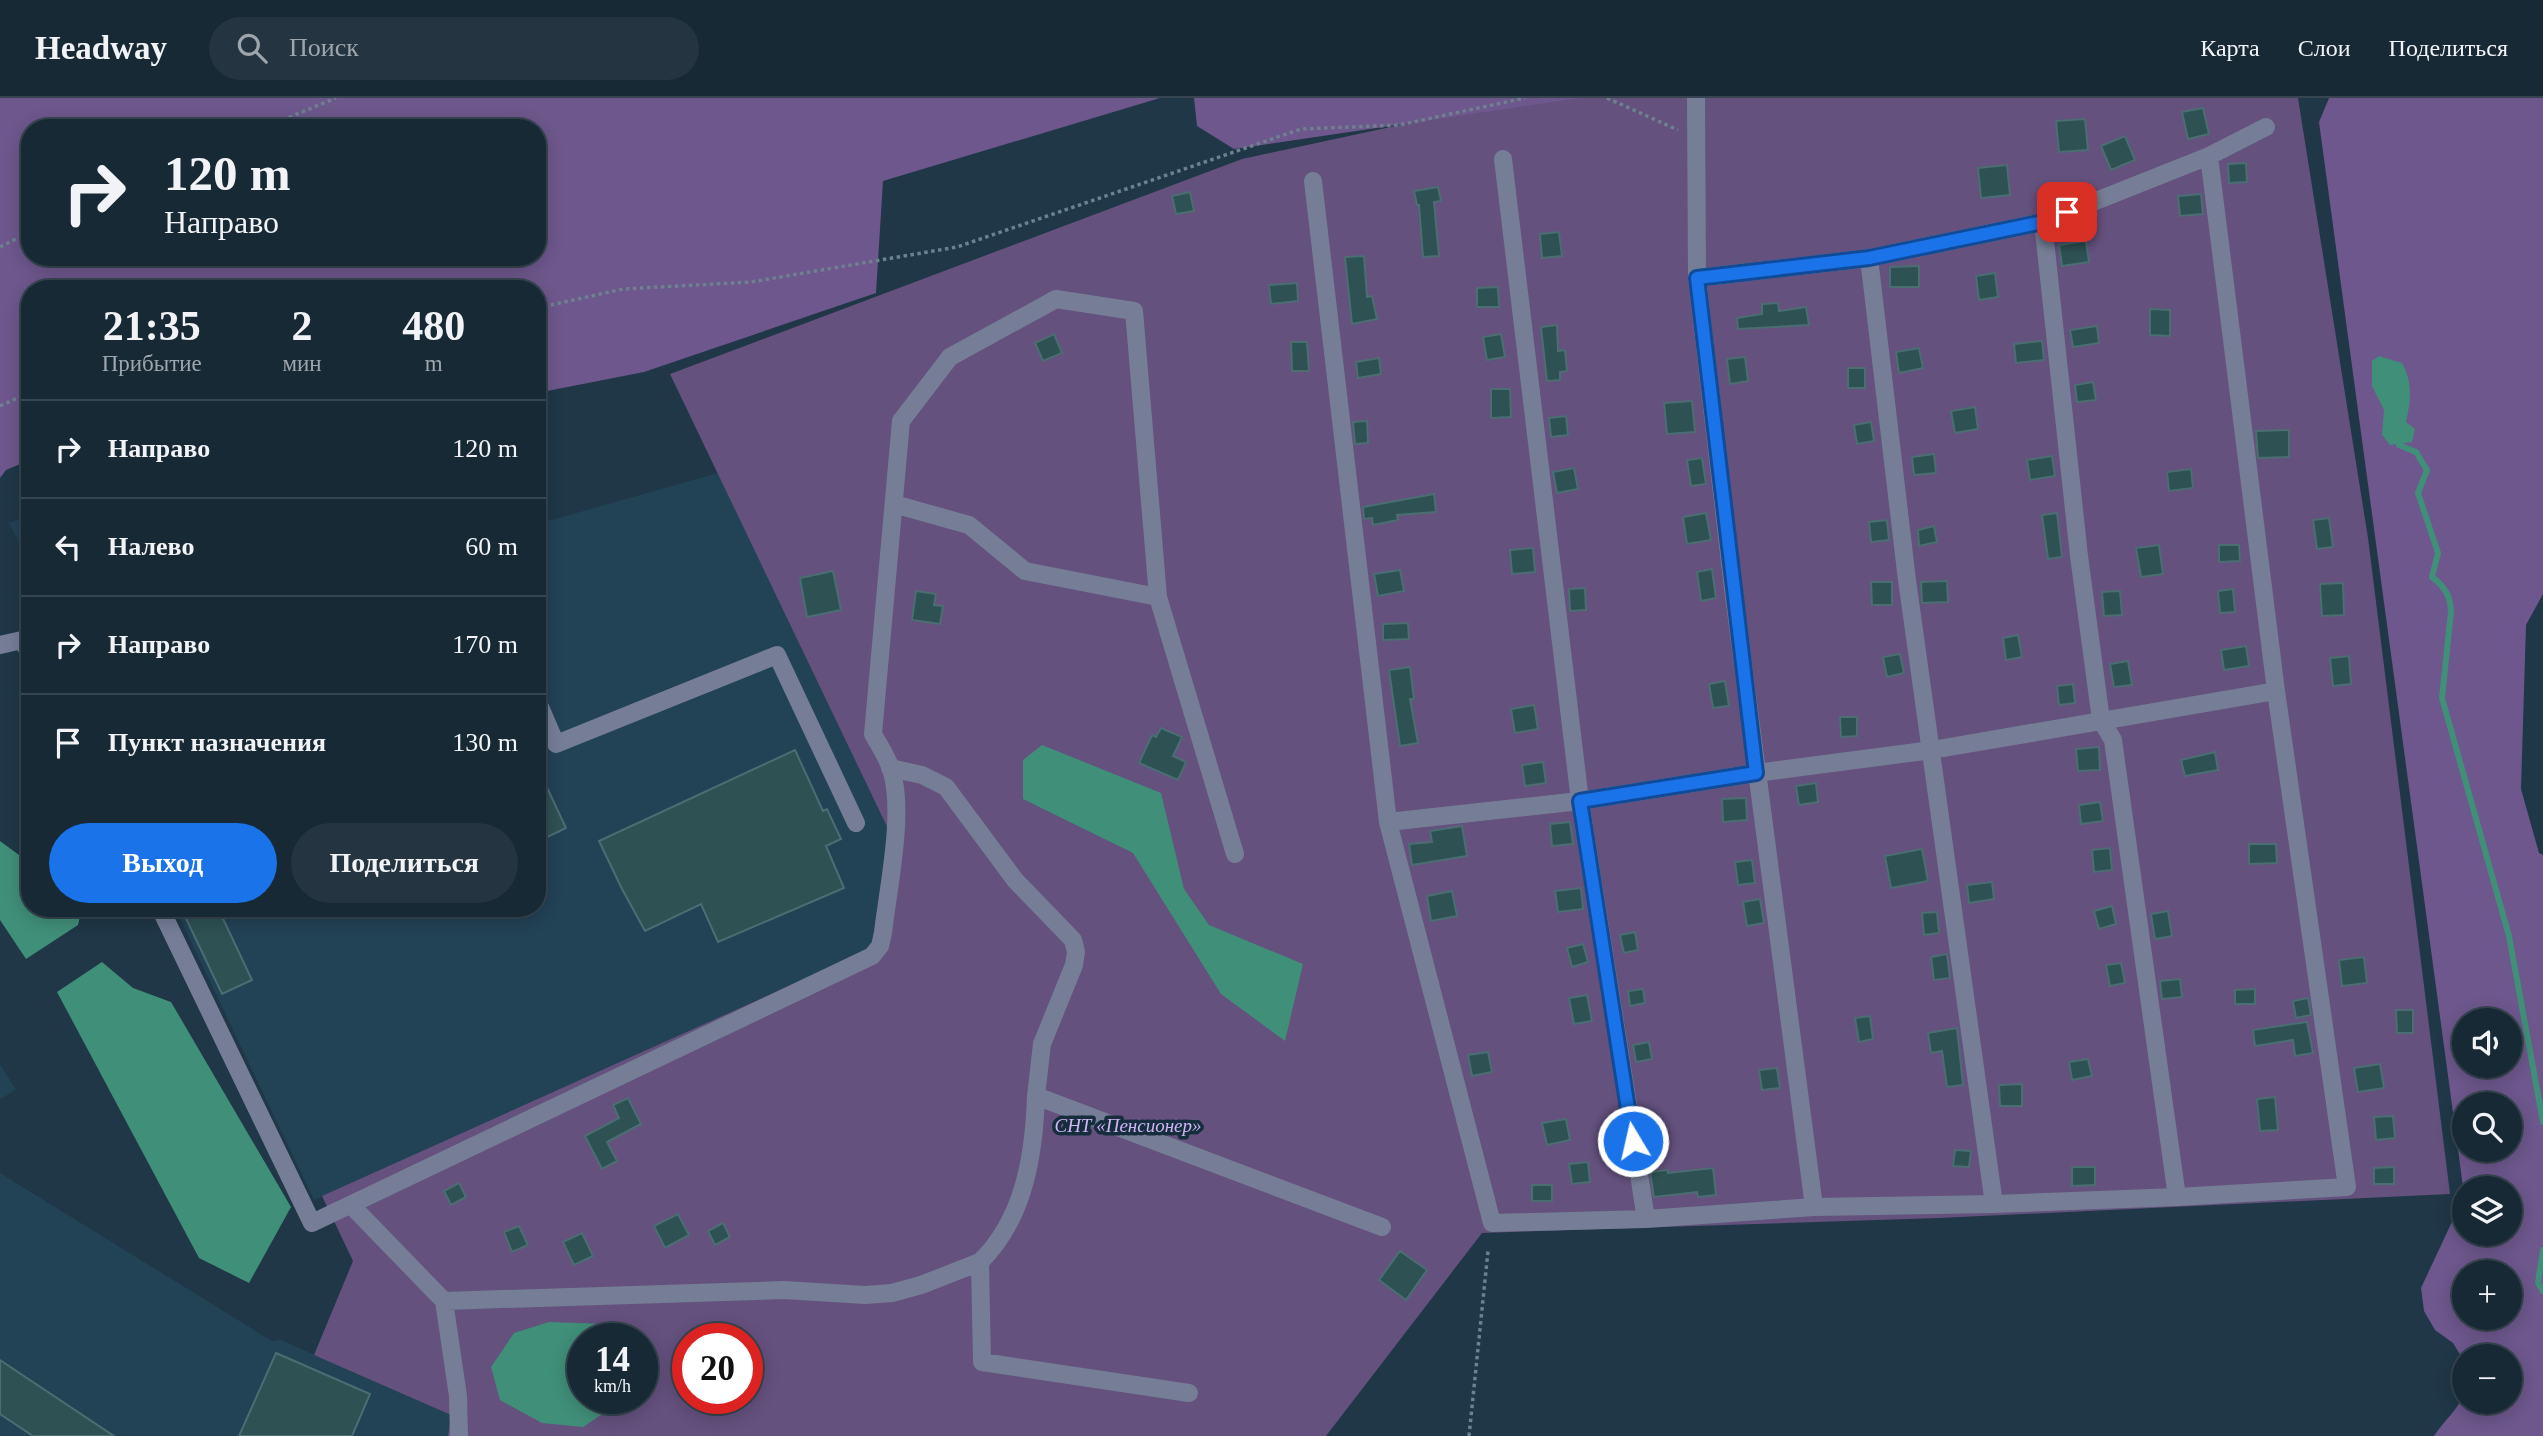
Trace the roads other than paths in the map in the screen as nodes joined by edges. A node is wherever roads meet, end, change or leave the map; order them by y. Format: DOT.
graph roads {
  1 [pos="1696,98"];
  2 [pos="2266,127"];
  3 [pos="2209,156"];
  4 [pos="1503,159"];
  5 [pos="1313,181"];
  6 [pos="2043,222"];
  7 [pos="1869,258"];
  8 [pos="1697,278"];
  9 [pos="894,504"];
  10 [pos="1158,597"];
  11 [pos="21,644"];
  12 [pos="0,645"];
  13 [pos="2276,691"];
  14 [pos="2101,720"];
  15 [pos="546,721"];
  16 [pos="1932,750"];
  17 [pos="890,768"];
  18 [pos="1756,773"];
  19 [pos="1580,801"];
  20 [pos="1388,822"];
  21 [pos="856,823"];
  22 [pos="1235,854"];
  23 [pos="164,917"];
  24 [pos="1037,1096"];
  25 [pos="2177,1197"];
  26 [pos="1994,1204"];
  27 [pos="351,1205"];
  28 [pos="1814,1207"];
  29 [pos="1646,1219"];
  30 [pos="1382,1227"];
  31 [pos="980,1262"];
  32 [pos="444,1301"];
  33 [pos="1189,1393"];
  34 [pos="459,1436"];
  1 -- 8 [label="street"];
  2 -- 3 [label="street"];
  3 -- 6 [label="street"];
  3 -- 13 [label="street"];
  4 -- 19 [label="street"];
  5 -- 20 [label="street"];
  6 -- 7 [label="street"];
  6 -- 14 [label="street"];
  7 -- 8 [label="street"];
  7 -- 16 [label="street"];
  8 -- 18 [label="street"];
  9 -- 10 [label="street"];
  9 -- 10 [label="street"];
  9 -- 17 [label="street"];
  10 -- 22 [label="street"];
  11 -- 12 [label="street"];
  13 -- 14 [label="street"];
  13 -- 25 [label="street"];
  14 -- 16 [label="street"];
  14 -- 25 [label="street"];
  15 -- 21 [label="street"];
  16 -- 18 [label="street"];
  16 -- 26 [label="street"];
  17 -- 24 [label="street"];
  17 -- 27 [label="street"];
  18 -- 19 [label="street"];
  18 -- 28 [label="street"];
  19 -- 20 [label="street"];
  19 -- 29 [label="street"];
  20 -- 29 [label="street"];
  23 -- 27 [label="street"];
  24 -- 30 [label="street"];
  24 -- 31 [label="street"];
  25 -- 26 [label="street"];
  26 -- 28 [label="street"];
  27 -- 32 [label="street"];
  28 -- 29 [label="street"];
  31 -- 32 [label="street"];
  31 -- 33 [label="street"];
  32 -- 34 [label="street"];
}
